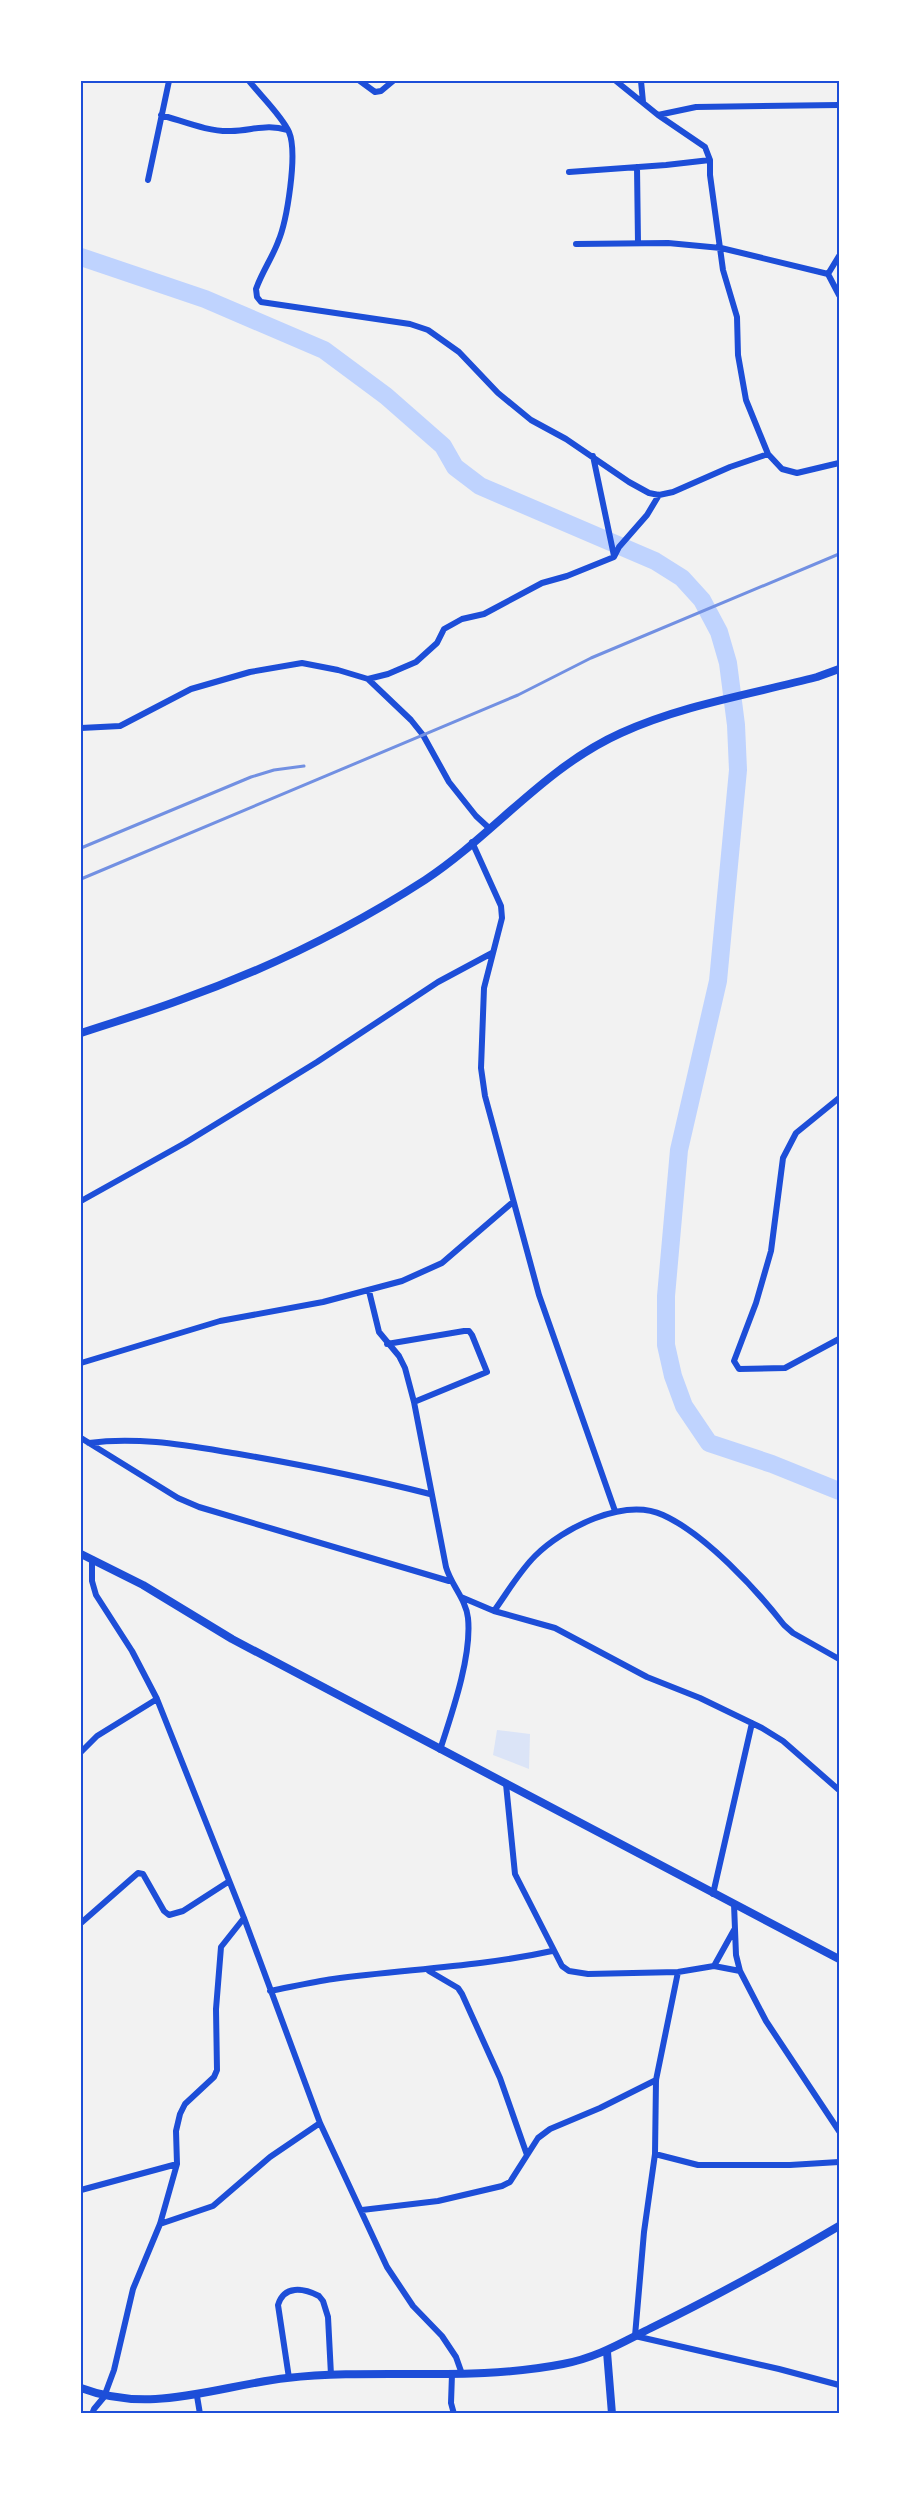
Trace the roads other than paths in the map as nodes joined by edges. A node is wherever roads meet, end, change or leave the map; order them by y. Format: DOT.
graph roads {
  1 [pos="169,81"];
  2 [pos="249,81"];
  3 [pos="360,81"];
  4 [pos="393,81"];
  5 [pos="616,81"];
  6 [pos="641,81"];
  7 [pos="643,102"];
  8 [pos="839,105"];
  9 [pos="162,115"];
  10 [pos="658,115"];
  11 [pos="288,130"];
  12 [pos="710,160"];
  13 [pos="637,167"];
  14 [pos="569,172"];
  15 [pos="148,180"];
  16 [pos="638,243"];
  17 [pos="576,244"];
  18 [pos="721,248"];
  19 [pos="839,256"];
  20 [pos="828,274"];
  21 [pos="839,295"];
  22 [pos="768,454"];
  23 [pos="593,456"];
  24 [pos="839,463"];
  25 [pos="660,495"];
  26 [pos="614,557"];
  27 [pos="839,669"];
  28 [pos="368,679"];
  29 [pos="81,728"];
  30 [pos="489,828"];
  31 [pos="472,842"];
  32 [pos="492,953"];
  33 [pos="81,1033"];
  34 [pos="839,1098"];
  35 [pos="81,1201"];
  36 [pos="513,1202"];
  37 [pos="369,1291"];
  38 [pos="839,1339"];
  39 [pos="387,1344"];
  40 [pos="81,1363"];
  41 [pos="414,1402"];
  42 [pos="81,1438"];
  43 [pos="89,1443"];
  44 [pos="430,1494"];
  45 [pos="615,1511"];
  46 [pos="81,1554"];
  47 [pos="92,1558"];
  48 [pos="449,1581"];
  49 [pos="461,1597"];
  50 [pos="494,1611"];
  51 [pos="839,1659"];
  52 [pos="157,1699"];
  53 [pos="752,1723"];
  54 [pos="440,1750"];
  55 [pos="81,1752"];
  56 [pos="506,1784"];
  57 [pos="839,1790"];
  58 [pos="228,1881"];
  59 [pos="713,1894"];
  60 [pos="734,1904"];
  61 [pos="244,1918"];
  62 [pos="81,1923"];
  63 [pos="734,1930"];
  64 [pos="552,1951"];
  65 [pos="839,1959"];
  66 [pos="714,1966"];
  67 [pos="428,1971"];
  68 [pos="740,1971"];
  69 [pos="678,1972"];
  70 [pos="270,1991"];
  71 [pos="656,2080"];
  72 [pos="320,2123"];
  73 [pos="839,2130"];
  74 [pos="655,2154"];
  75 [pos="527,2155"];
  76 [pos="839,2162"];
  77 [pos="177,2164"];
  78 [pos="81,2190"];
  79 [pos="362,2210"];
  80 [pos="160,2224"];
  81 [pos="839,2226"];
  82 [pos="635,2336"];
  83 [pos="607,2352"];
  84 [pos="452,2374"];
  85 [pos="462,2374"];
  86 [pos="331,2375"];
  87 [pos="289,2378"];
  88 [pos="839,2385"];
  89 [pos="81,2388"];
  90 [pos="197,2396"];
  91 [pos="104,2397"];
  92 [pos="92,2414"];
  93 [pos="200,2414"];
  94 [pos="454,2414"];
  95 [pos="612,2414"];
  1 -- 9 [label="street"];
  2 -- 11 [label="street"];
  3 -- 4 [label="street"];
  5 -- 7 [label="street"];
  6 -- 7 [label="street"];
  7 -- 10 [label="street"];
  8 -- 10 [label="street"];
  9 -- 11 [label="street"];
  9 -- 15 [label="street"];
  10 -- 12 [label="street"];
  11 -- 23 [label="street"];
  12 -- 13 [label="street"];
  12 -- 18 [label="street"];
  13 -- 14 [label="street"];
  13 -- 16 [label="street"];
  16 -- 17 [label="street"];
  16 -- 18 [label="street"];
  18 -- 20 [label="street"];
  18 -- 22 [label="street"];
  19 -- 20 [label="street"];
  20 -- 21 [label="street"];
  22 -- 24 [label="street"];
  22 -- 25 [label="street"];
  23 -- 25 [label="street"];
  23 -- 26 [label="street"];
  25 -- 26 [label="street"];
  26 -- 28 [label="street"];
  27 -- 30 [label="street"];
  28 -- 29 [label="street"];
  28 -- 30 [label="street"];
  30 -- 31 [label="street"];
  31 -- 32 [label="street"];
  31 -- 33 [label="street"];
  32 -- 35 [label="street"];
  32 -- 36 [label="street"];
  34 -- 38 [label="street"];
  36 -- 37 [label="street"];
  36 -- 45 [label="street"];
  37 -- 39 [label="street"];
  37 -- 40 [label="street"];
  39 -- 41 [label="street"];
  39 -- 41 [label="street"];
  41 -- 44 [label="street"];
  42 -- 43 [label="street"];
  43 -- 44 [label="street"];
  43 -- 48 [label="street"];
  44 -- 48 [label="street"];
  45 -- 50 [label="street"];
  45 -- 51 [label="street"];
  46 -- 47 [label="street"];
  47 -- 52 [label="street"];
  47 -- 54 [label="street"];
  48 -- 49 [label="street"];
  49 -- 50 [label="street"];
  49 -- 54 [label="street"];
  50 -- 53 [label="street"];
  52 -- 55 [label="street"];
  52 -- 58 [label="street"];
  53 -- 57 [label="street"];
  53 -- 59 [label="street"];
  54 -- 56 [label="street"];
  56 -- 59 [label="street"];
  56 -- 64 [label="street"];
  58 -- 61 [label="street"];
  58 -- 62 [label="street"];
  59 -- 60 [label="street"];
  60 -- 63 [label="street"];
  60 -- 65 [label="street"];
  61 -- 70 [label="street"];
  61 -- 77 [label="street"];
  63 -- 66 [label="street"];
  63 -- 68 [label="street"];
  64 -- 67 [label="street"];
  64 -- 69 [label="street"];
  66 -- 68 [label="street"];
  66 -- 69 [label="street"];
  67 -- 70 [label="street"];
  67 -- 75 [label="street"];
  68 -- 73 [label="street"];
  69 -- 71 [label="street"];
  70 -- 72 [label="street"];
  71 -- 74 [label="street"];
  71 -- 75 [label="street"];
  72 -- 79 [label="street"];
  72 -- 80 [label="street"];
  74 -- 76 [label="street"];
  74 -- 82 [label="street"];
  75 -- 79 [label="street"];
  77 -- 78 [label="street"];
  77 -- 80 [label="street"];
  79 -- 85 [label="street"];
  80 -- 91 [label="street"];
  81 -- 82 [label="street"];
  82 -- 83 [label="street"];
  82 -- 88 [label="street"];
  83 -- 85 [label="street"];
  83 -- 95 [label="street"];
  84 -- 85 [label="street"];
  84 -- 86 [label="street"];
  84 -- 94 [label="street"];
  86 -- 87 [label="street"];
  86 -- 87 [label="street"];
  87 -- 90 [label="street"];
  89 -- 91 [label="street"];
  90 -- 91 [label="street"];
  90 -- 93 [label="street"];
  91 -- 92 [label="street"];
}
